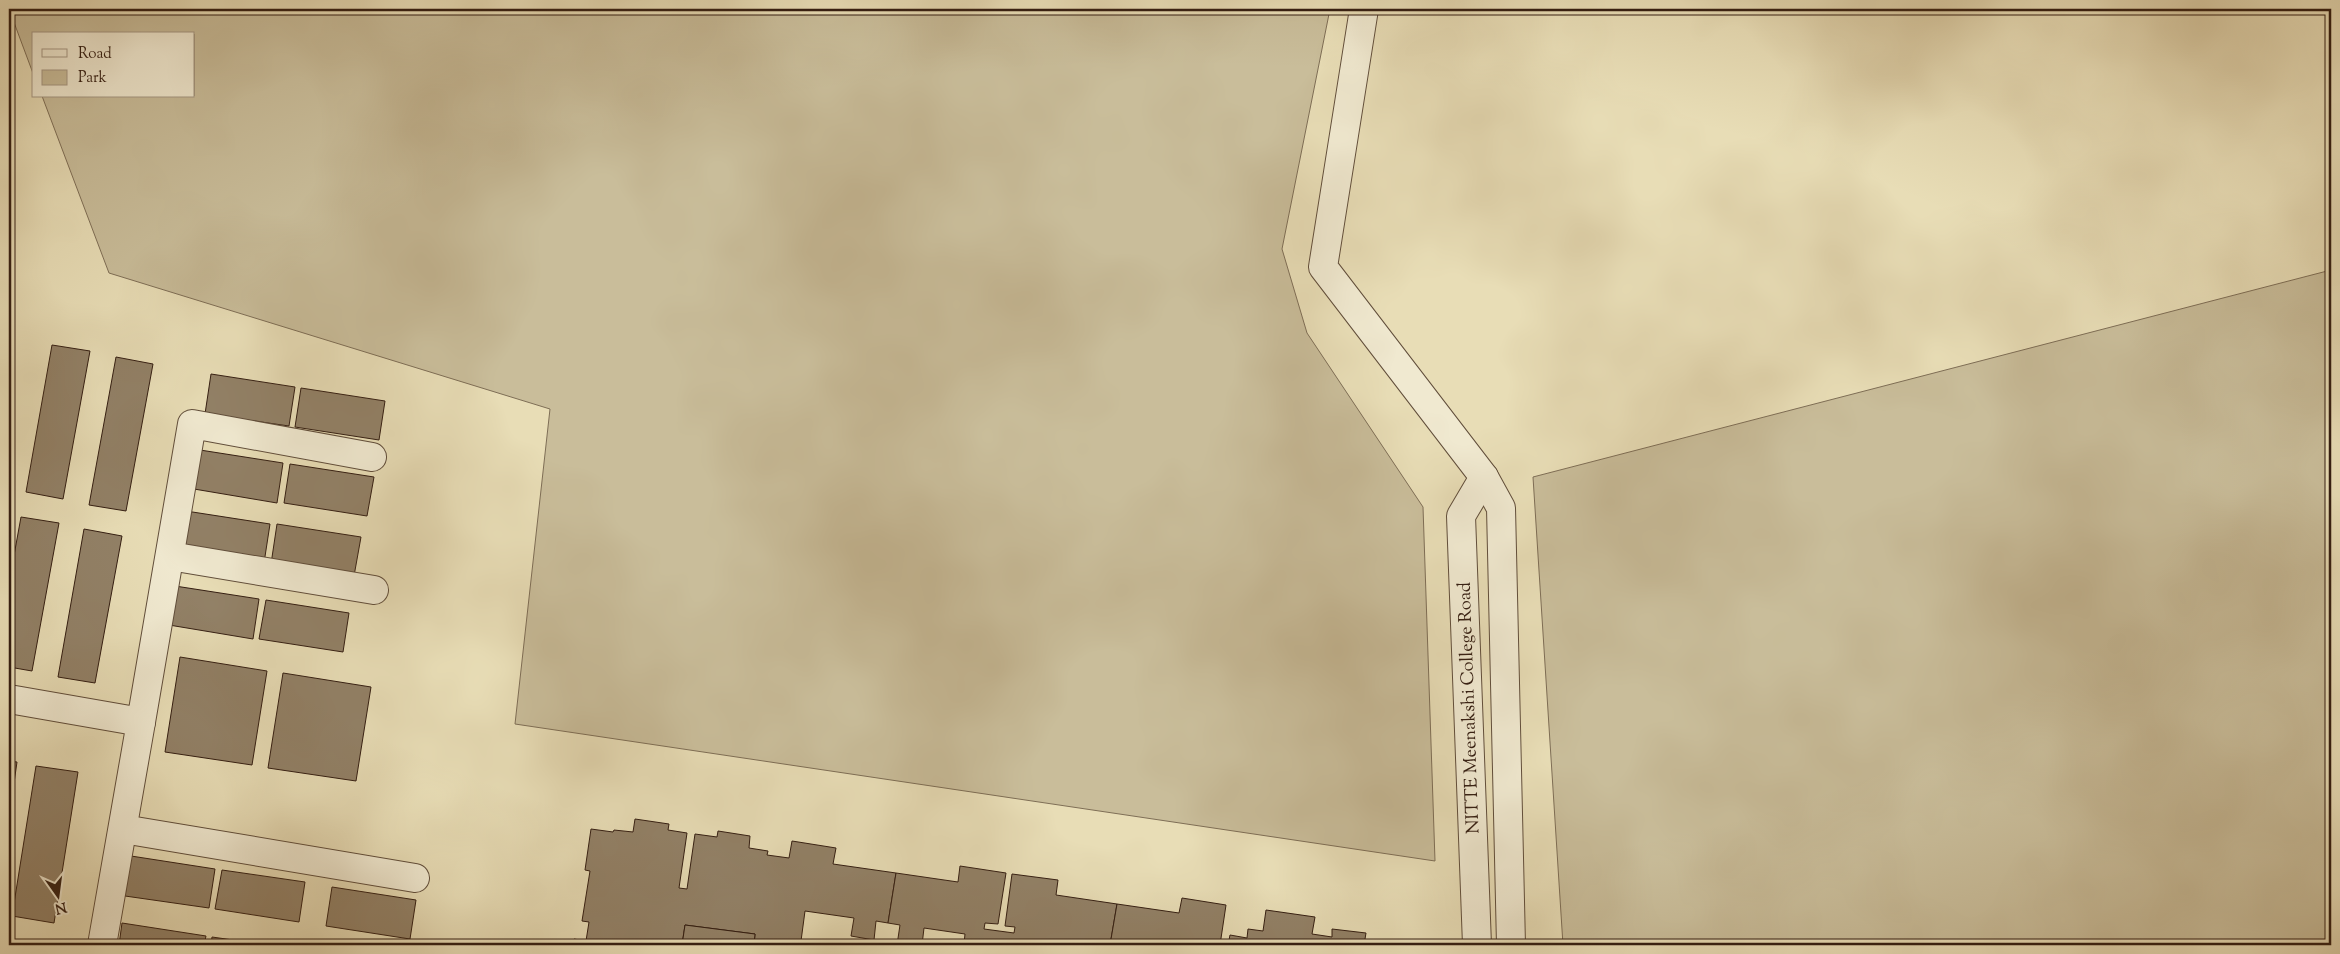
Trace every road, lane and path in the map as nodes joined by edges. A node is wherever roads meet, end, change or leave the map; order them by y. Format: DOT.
graph roads {
  1 [pos="1364,9"];
  2 [pos="372,457"];
  3 [pos="1484,477"];
  4 [pos="170,556"];
  5 [pos="374,590"];
  6 [pos="9,699"];
  7 [pos="142,722"];
  8 [pos="123,828"];
  9 [pos="415,878"];
  10 [pos="102,945"];
  11 [pos="1477,945"];
  12 [pos="1511,945"];
  1 -- 3 [label="street, NITTE Meenakshi College Road"];
  2 -- 4 [label="street"];
  3 -- 11 [label="street, NITTE Meenakshi College Road"];
  3 -- 12 [label="street, NITTE Meenakshi College Road"];
  4 -- 5 [label="street"];
  4 -- 7 [label="street"];
  6 -- 7 [label="street"];
  7 -- 8 [label="street"];
  8 -- 9 [label="street"];
  8 -- 10 [label="street"];
}
